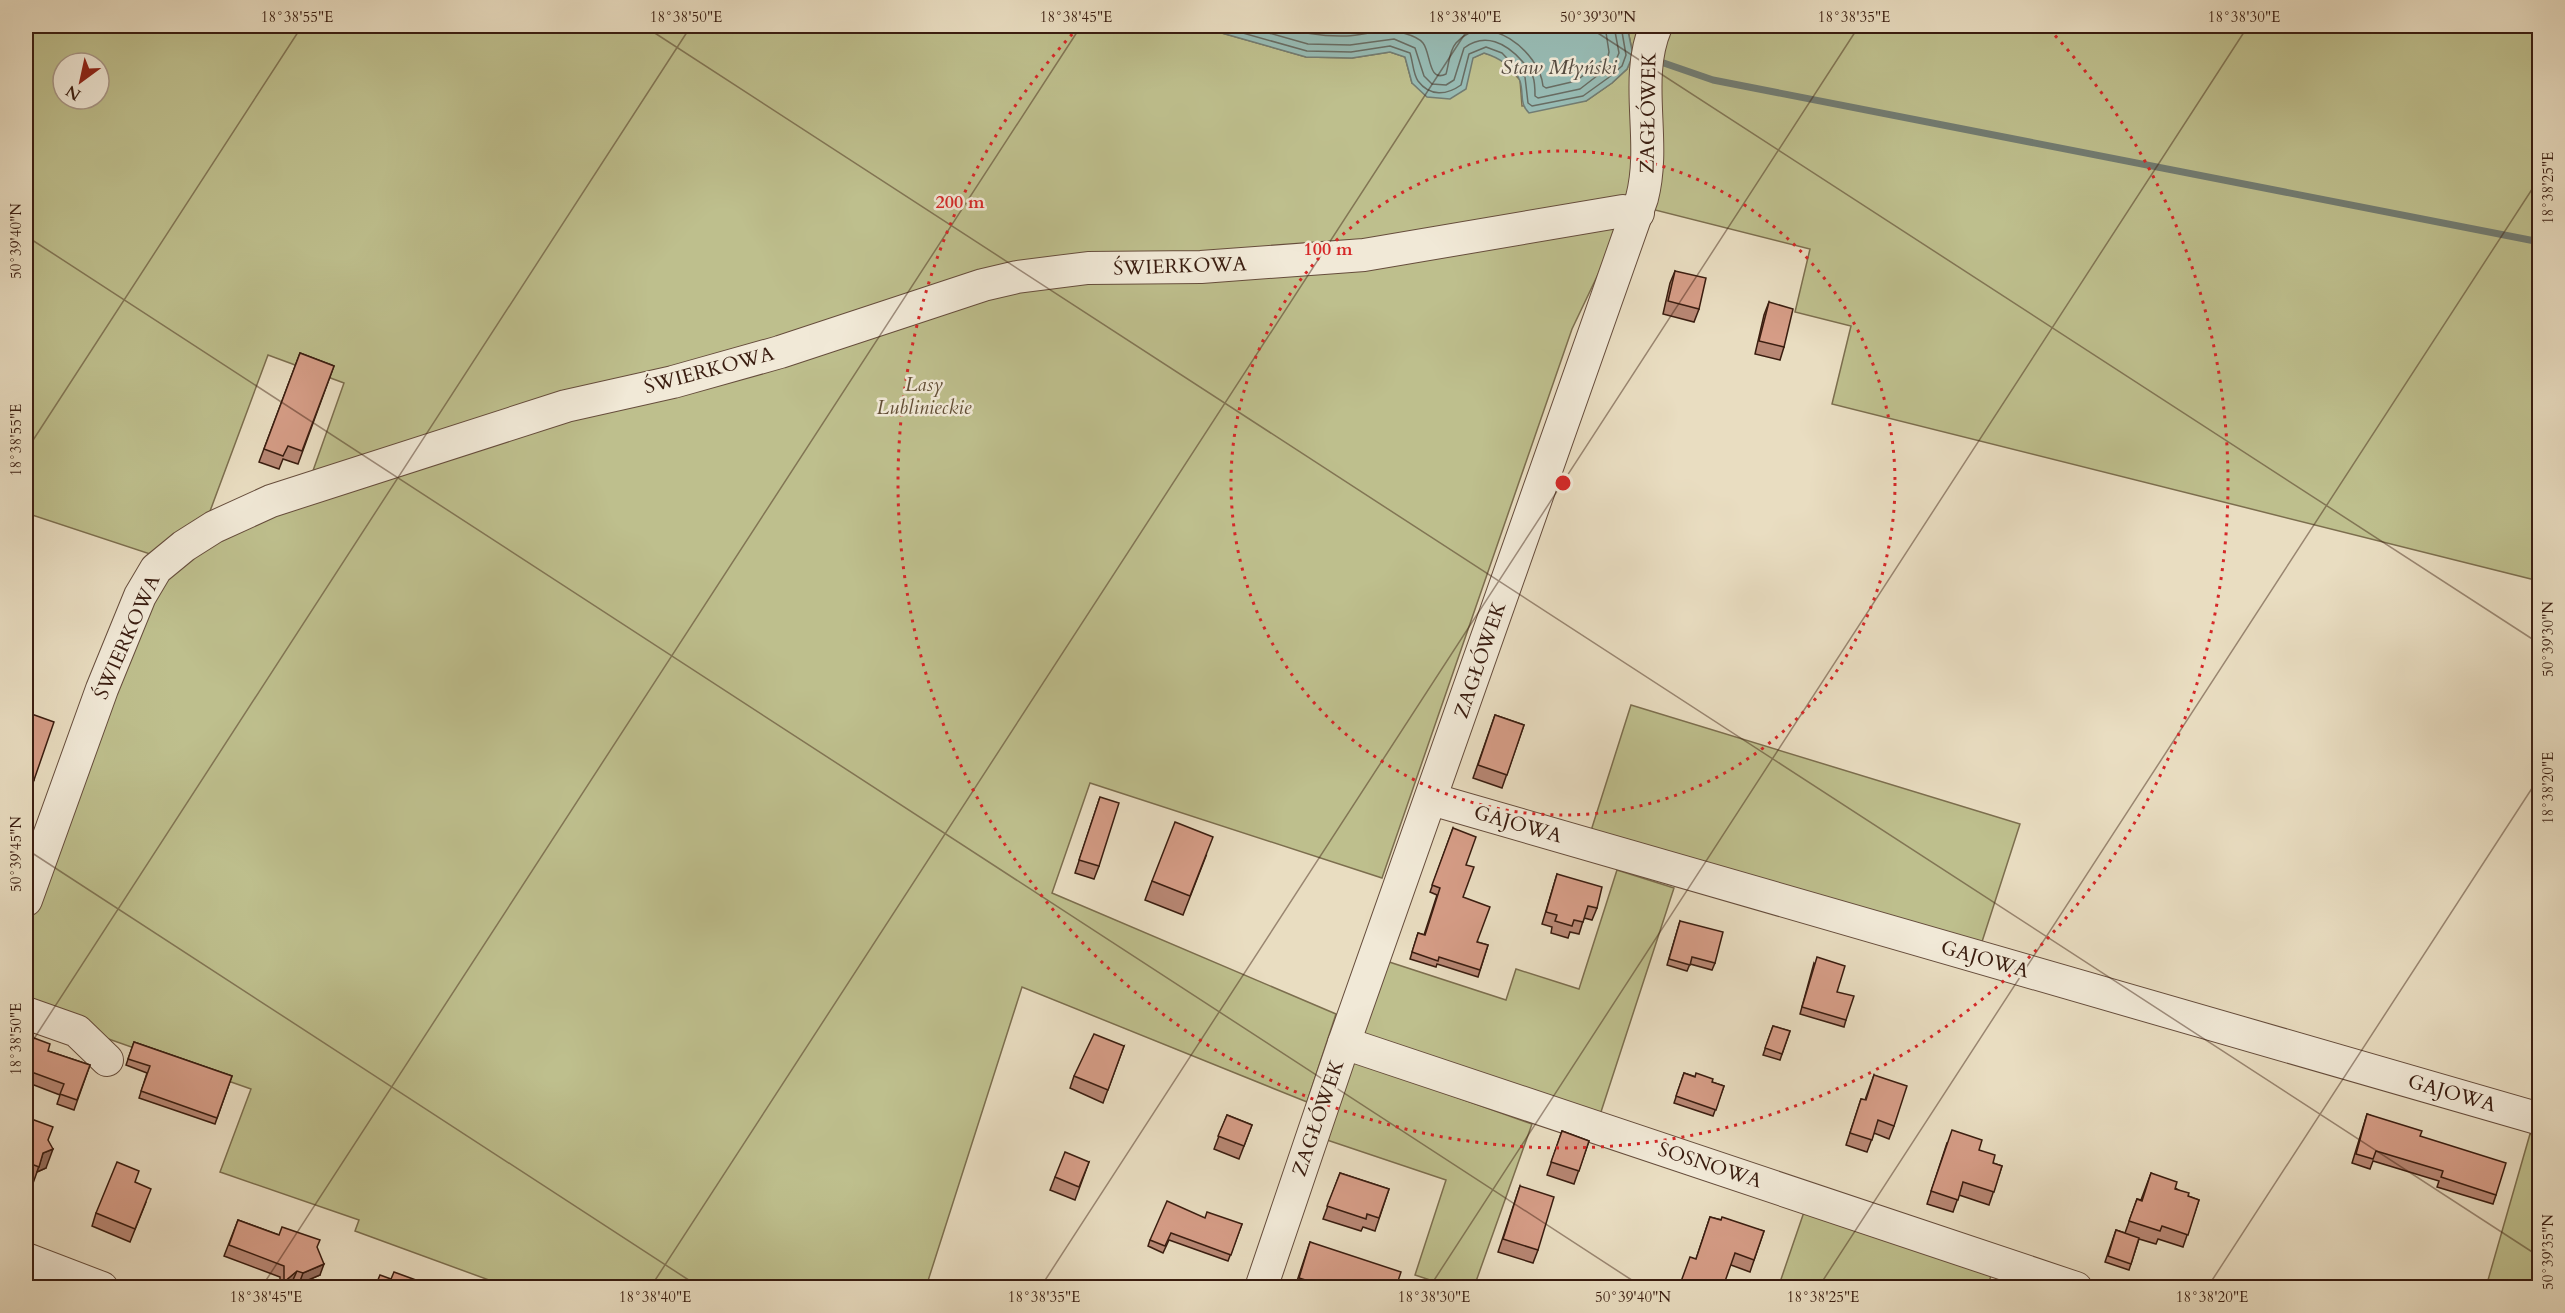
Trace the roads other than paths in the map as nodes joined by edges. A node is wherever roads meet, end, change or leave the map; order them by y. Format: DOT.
graph roads {
  1 [pos="1656,26"];
  2 [pos="1638,213"];
  3 [pos="1431,799"];
  4 [pos="26,900"];
  5 [pos="26,1013"];
  6 [pos="1344,1043"];
  7 [pos="107,1060"];
  8 [pos="2540,1119"];
  9 [pos="26,1259"];
  10 [pos="102,1287"];
  11 [pos="1261,1287"];
  12 [pos="2076,1287"];
  1 -- 2 [label="street, ZAGŁÓWEK"];
  2 -- 3 [label="street, ZAGŁÓWEK"];
  2 -- 4 [label="street, ŚWIERKOWA"];
  3 -- 6 [label="street, ZAGŁÓWEK"];
  3 -- 8 [label="street, GAJOWA"];
  5 -- 7 [label="street"];
  6 -- 11 [label="street, ZAGŁÓWEK"];
  6 -- 12 [label="street, SOSNOWA"];
  9 -- 10 [label="street"];
}
